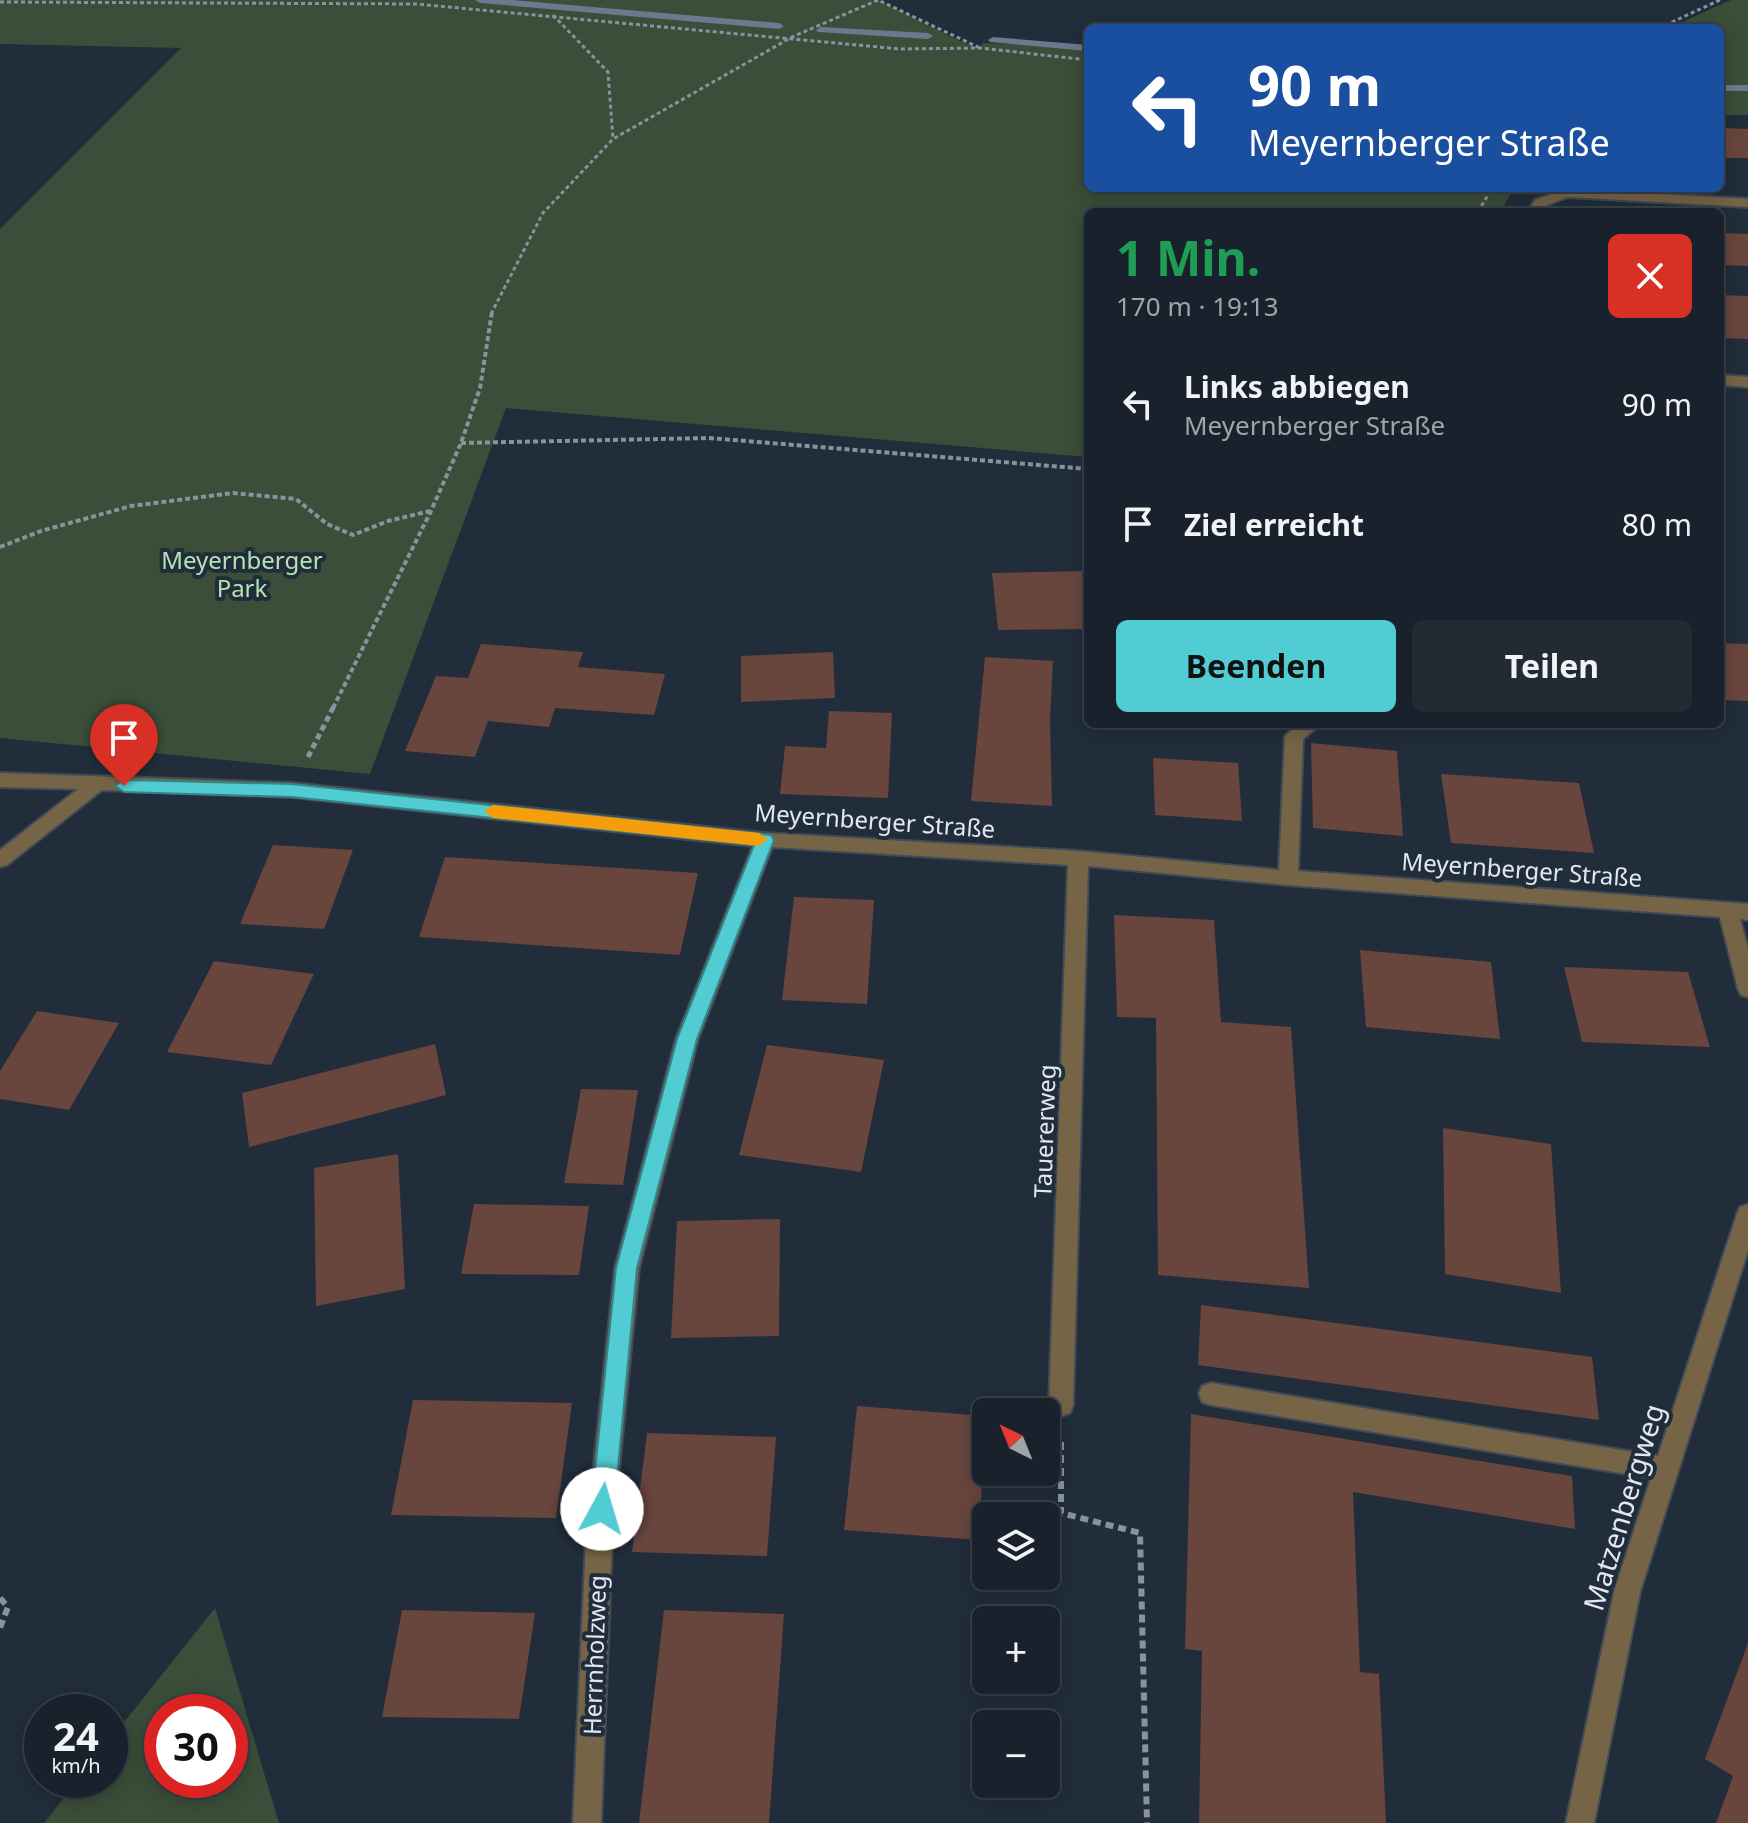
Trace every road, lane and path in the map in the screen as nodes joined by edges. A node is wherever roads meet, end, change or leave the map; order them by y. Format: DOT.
graph roads {
  1 [pos="408,0"];
  2 [pos="1720,0"];
  3 [pos="0,2"];
  4 [pos="416,4"];
  5 [pos="553,15"];
  6 [pos="1668,24"];
  7 [pos="792,37"];
  8 [pos="980,48"];
  9 [pos="1084,60"];
  10 [pos="613,139"];
  11 [pos="1748,203"];
  12 [pos="1537,208"];
  13 [pos="1724,380"];
  14 [pos="1748,382"];
  15 [pos="461,443"];
  16 [pos="1084,469"];
  17 [pos="431,511"];
  18 [pos="0,547"];
  19 [pos="1306,728"];
  20 [pos="0,780"];
  21 [pos="96,785"];
  22 [pos="292,790"];
  23 [pos="765,840"];
  24 [pos="1078,858"];
  25 [pos="0,860"];
  26 [pos="1288,878"];
  27 [pos="1738,911"];
  28 [pos="1748,989"];
  29 [pos="1748,1214"];
  30 [pos="1211,1394"];
  31 [pos="1061,1405"];
  32 [pos="1666,1469"];
  33 [pos="0,1598"];
  34 [pos="0,1628"];
  35 [pos="587,1823"];
  36 [pos="1147,1823"];
  37 [pos="1580,1823"];
  1 -- 4 [label="path"];
  2 -- 6 [label="path"];
  3 -- 4 [label="path"];
  4 -- 5 [label="path"];
  5 -- 7 [label="path"];
  5 -- 10 [label="path"];
  7 -- 8 [label="path"];
  7 -- 8 [label="path"];
  7 -- 10 [label="path"];
  8 -- 9 [label="path"];
  10 -- 15 [label="path"];
  11 -- 12 [label="street"];
  13 -- 14 [label="street"];
  15 -- 16 [label="path"];
  15 -- 17 [label="path"];
  17 -- 18 [label="path"];
  17 -- 22 [label="path"];
  19 -- 26 [label="street"];
  20 -- 21 [label="street, Meyernberger Straße"];
  21 -- 22 [label="street, Meyernberger Straße"];
  21 -- 25 [label="street"];
  22 -- 23 [label="street, Meyernberger Straße"];
  23 -- 24 [label="street, Meyernberger Straße"];
  23 -- 35 [label="street, Herrnholzweg"];
  24 -- 26 [label="street, Meyernberger Straße"];
  24 -- 31 [label="street, Tauererweg"];
  26 -- 27 [label="street, Meyernberger Straße"];
  27 -- 28 [label="street"];
  29 -- 32 [label="street, Matzenbergweg"];
  30 -- 32 [label="street"];
  31 -- 36 [label="path"];
  32 -- 37 [label="street, Matzenbergweg"];
  33 -- 34 [label="path"];
}
